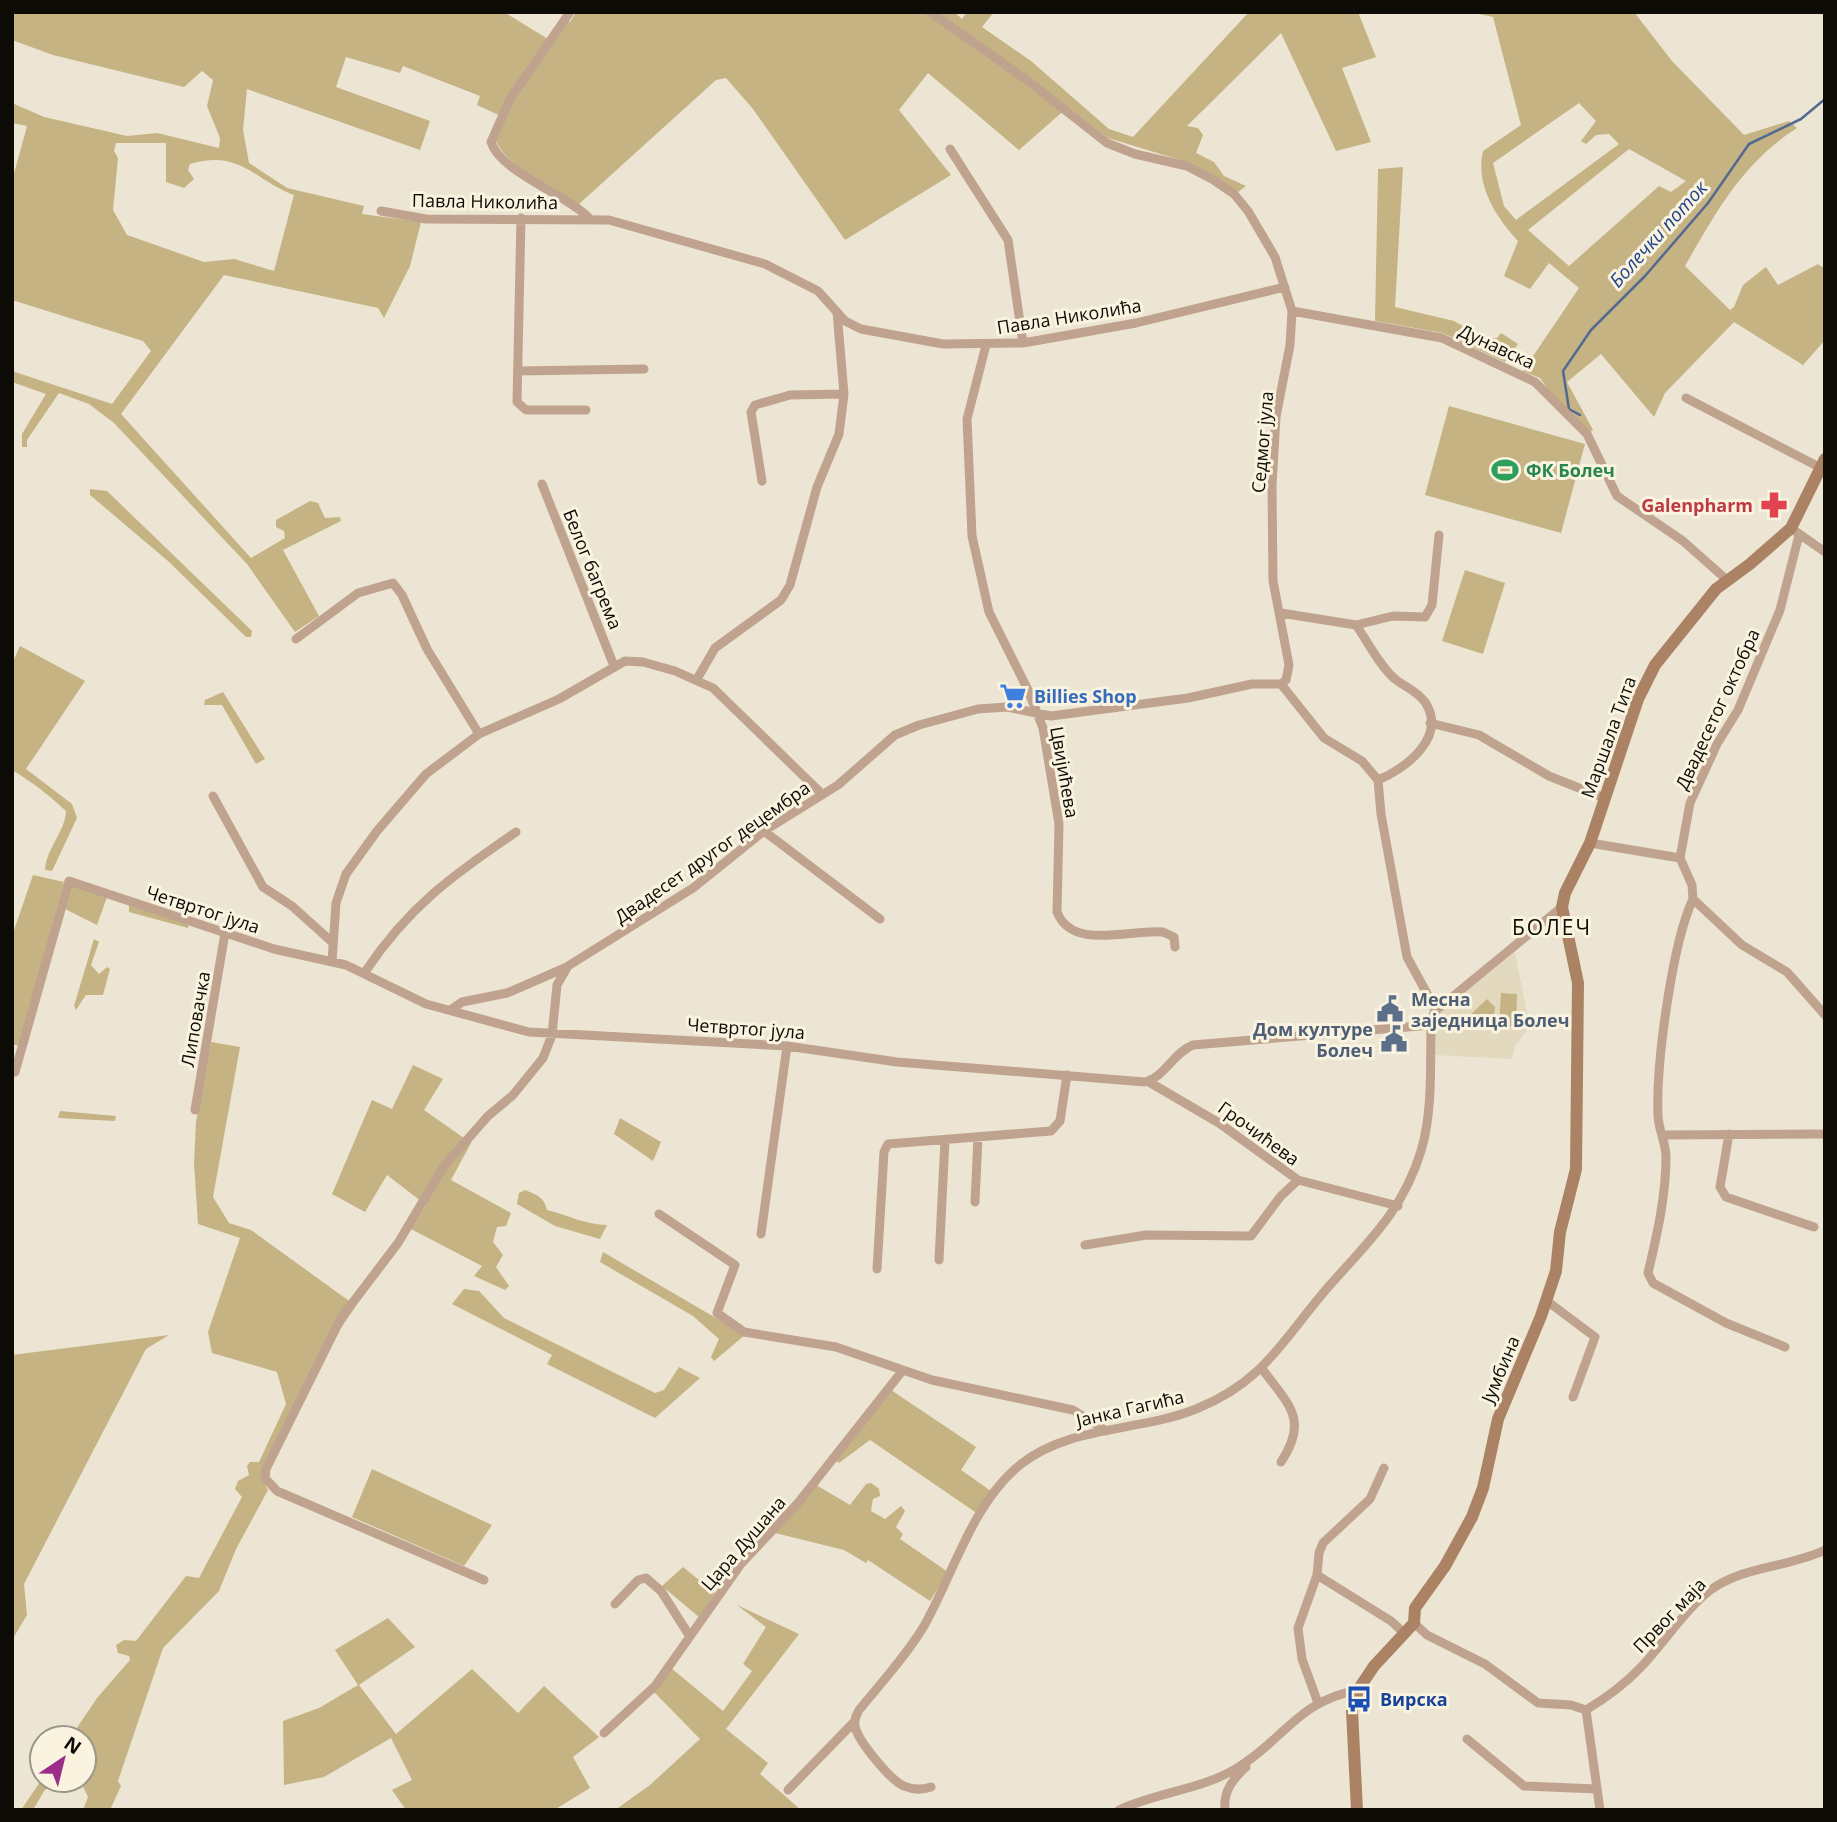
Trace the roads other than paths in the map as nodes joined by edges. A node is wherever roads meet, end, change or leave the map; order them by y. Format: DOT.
graph roads {
  1 [pos="570,12"];
  2 [pos="930,12"];
  3 [pos="950,149"];
  4 [pos="381,211"];
  5 [pos="521,218"];
  6 [pos="589,218"];
  7 [pos="1284,287"];
  8 [pos="1292,311"];
  9 [pos="837,312"];
  10 [pos="1023,342"];
  11 [pos="986,345"];
  12 [pos="644,369"];
  13 [pos="519,371"];
  14 [pos="844,394"];
  15 [pos="1685,398"];
  16 [pos="586,410"];
  17 [pos="1823,464"];
  18 [pos="762,481"];
  19 [pos="542,484"];
  20 [pos="1795,531"];
  21 [pos="1439,535"];
  22 [pos="1825,552"];
  23 [pos="1727,580"];
  24 [pos="1281,613"];
  25 [pos="1356,625"];
  26 [pos="296,639"];
  27 [pos="614,666"];
  28 [pos="697,679"];
  29 [pos="1281,684"];
  30 [pos="1039,715"];
  31 [pos="1430,723"];
  32 [pos="479,734"];
  33 [pos="1378,780"];
  34 [pos="822,794"];
  35 [pos="213,796"];
  36 [pos="1604,798"];
  37 [pos="764,831"];
  38 [pos="516,832"];
  39 [pos="1590,843"];
  40 [pos="1680,858"];
  41 [pos="1693,899"];
  42 [pos="1562,907"];
  43 [pos="880,919"];
  44 [pos="225,933"];
  45 [pos="332,942"];
  46 [pos="1175,947"];
  47 [pos="332,962"];
  48 [pos="568,966"];
  49 [pos="365,972"];
  50 [pos="1439,1007"];
  51 [pos="452,1009"];
  52 [pos="1825,1015"];
  53 [pos="1431,1024"];
  54 [pos="552,1034"];
  55 [pos="787,1045"];
  56 [pos="15,1072"];
  57 [pos="1067,1075"];
  58 [pos="1149,1082"];
  59 [pos="195,1110"];
  60 [pos="1729,1134"];
  61 [pos="1825,1134"];
  62 [pos="1663,1135"];
  63 [pos="978,1137"];
  64 [pos="944,1140"];
  65 [pos="1298,1180"];
  66 [pos="975,1202"];
  67 [pos="1398,1206"];
  68 [pos="659,1214"];
  69 [pos="1814,1227"];
  70 [pos="761,1234"];
  71 [pos="1085,1245"];
  72 [pos="939,1260"];
  73 [pos="877,1269"];
  74 [pos="1547,1301"];
  75 [pos="1785,1347"];
  76 [pos="903,1370"];
  77 [pos="1263,1370"];
  78 [pos="1573,1397"];
  79 [pos="1106,1431"];
  80 [pos="1281,1462"];
  81 [pos="1384,1468"];
  82 [pos="1825,1550"];
  83 [pos="1317,1575"];
  84 [pos="484,1580"];
  85 [pos="615,1604"];
  86 [pos="1414,1623"];
  87 [pos="1404,1633"];
  88 [pos="689,1635"];
  89 [pos="1358,1690"];
  90 [pos="1318,1703"];
  91 [pos="1586,1710"];
  92 [pos="855,1721"];
  93 [pos="604,1733"];
  94 [pos="1467,1739"];
  95 [pos="1250,1759"];
  96 [pos="931,1787"];
  97 [pos="1597,1789"];
  98 [pos="788,1790"];
  99 [pos="1119,1810"];
  100 [pos="1225,1810"];
  101 [pos="1357,1810"];
  102 [pos="1601,1810"];
  1 -- 6 [label="street, Павла Николића"];
  2 -- 7 [label="street, Седмог јула"];
  3 -- 10 [label="street"];
  4 -- 5 [label="street, Павла Николића"];
  5 -- 6 [label="street, Павла Николића"];
  5 -- 13 [label="street"];
  6 -- 9 [label="street, Павла Николића"];
  7 -- 8 [label="street, Седмог јула"];
  7 -- 10 [label="street, Павла Николића"];
  8 -- 23 [label="street, Дунавска"];
  8 -- 24 [label="street, Седмог јула"];
  9 -- 11 [label="street, Павла Николића"];
  9 -- 14 [label="street"];
  10 -- 11 [label="street, Павла Николића"];
  11 -- 30 [label="street, Цвијићева"];
  12 -- 13 [label="street"];
  13 -- 16 [label="street"];
  14 -- 18 [label="street"];
  14 -- 28 [label="street"];
  15 -- 17 [label="street"];
  17 -- 20 [label="street, Маршала Тита"];
  19 -- 27 [label="street, Белог багрема"];
  20 -- 22 [label="street"];
  20 -- 23 [label="street, Маршала Тита"];
  20 -- 40 [label="street, Двадесетог октобра"];
  21 -- 25 [label="street"];
  23 -- 36 [label="street, Маршала Тита"];
  24 -- 25 [label="street"];
  24 -- 29 [label="street, Седмог јула"];
  25 -- 31 [label="street"];
  26 -- 32 [label="street"];
  27 -- 28 [label="street"];
  27 -- 32 [label="street"];
  28 -- 34 [label="street"];
  29 -- 30 [label="street, Двадесет другог децембра"];
  29 -- 33 [label="street"];
  30 -- 34 [label="street, Двадесет другог децембра"];
  30 -- 46 [label="street, Цвијићева"];
  31 -- 33 [label="street"];
  31 -- 36 [label="street"];
  32 -- 45 [label="street"];
  33 -- 50 [label="street"];
  34 -- 37 [label="street, Двадесет другог децембра"];
  35 -- 45 [label="street"];
  36 -- 39 [label="street, Маршала Тита"];
  37 -- 43 [label="street"];
  37 -- 48 [label="street, Двадесет другог децембра"];
  38 -- 49 [label="street"];
  39 -- 40 [label="street"];
  39 -- 42 [label="street, Маршала Тита"];
  40 -- 41 [label="street"];
  41 -- 52 [label="street"];
  41 -- 62 [label="street"];
  42 -- 50 [label="street, Маршала Тита"];
  42 -- 74 [label="street, Јумбина"];
  44 -- 47 [label="street, Четвртог јула"];
  44 -- 56 [label="street, Четвртог јула"];
  44 -- 59 [label="street, Липовачка"];
  45 -- 47 [label="street"];
  47 -- 49 [label="street, Четвртог јула"];
  48 -- 51 [label="street, Двадесет другог децембра"];
  48 -- 54 [label="street"];
  49 -- 51 [label="street, Четвртог јула"];
  50 -- 53 [label="street, Маршала Тита"];
  51 -- 54 [label="street, Четвртог јула"];
  53 -- 58 [label="street"];
  53 -- 67 [label="street, Јанка Гагића"];
  54 -- 55 [label="street, Четвртог јула"];
  54 -- 84 [label="street"];
  55 -- 57 [label="street, Четвртог јула"];
  55 -- 70 [label="street"];
  57 -- 58 [label="street, Четвртог јула"];
  57 -- 63 [label="street"];
  58 -- 65 [label="street, Грочићева"];
  60 -- 61 [label="street"];
  60 -- 62 [label="street"];
  60 -- 69 [label="street"];
  62 -- 75 [label="street"];
  63 -- 64 [label="street"];
  63 -- 66 [label="street"];
  64 -- 72 [label="street"];
  64 -- 73 [label="street"];
  65 -- 67 [label="street, Грочићева"];
  65 -- 71 [label="street"];
  67 -- 77 [label="street, Јанка Гагића"];
  68 -- 76 [label="street"];
  74 -- 78 [label="street"];
  74 -- 86 [label="street, Јумбина"];
  76 -- 79 [label="street"];
  76 -- 88 [label="street, Цара Душана"];
  77 -- 79 [label="street, Јанка Гагића"];
  77 -- 80 [label="street"];
  79 -- 92 [label="street, Јанка Гагића"];
  81 -- 83 [label="street"];
  82 -- 91 [label="street, Првог маја"];
  83 -- 87 [label="street"];
  83 -- 90 [label="street"];
  85 -- 88 [label="street"];
  86 -- 87 [label="street, Јумбина"];
  86 -- 91 [label="street"];
  87 -- 89 [label="street, Јумбина"];
  88 -- 93 [label="street, Цара Душана"];
  89 -- 90 [label="street"];
  89 -- 101 [label="street, Јумбина"];
  90 -- 95 [label="street"];
  91 -- 97 [label="street"];
  92 -- 96 [label="street"];
  92 -- 98 [label="street, Јанка Гагића"];
  94 -- 97 [label="street"];
  95 -- 99 [label="street"];
  95 -- 100 [label="street"];
  97 -- 102 [label="street"];
}
